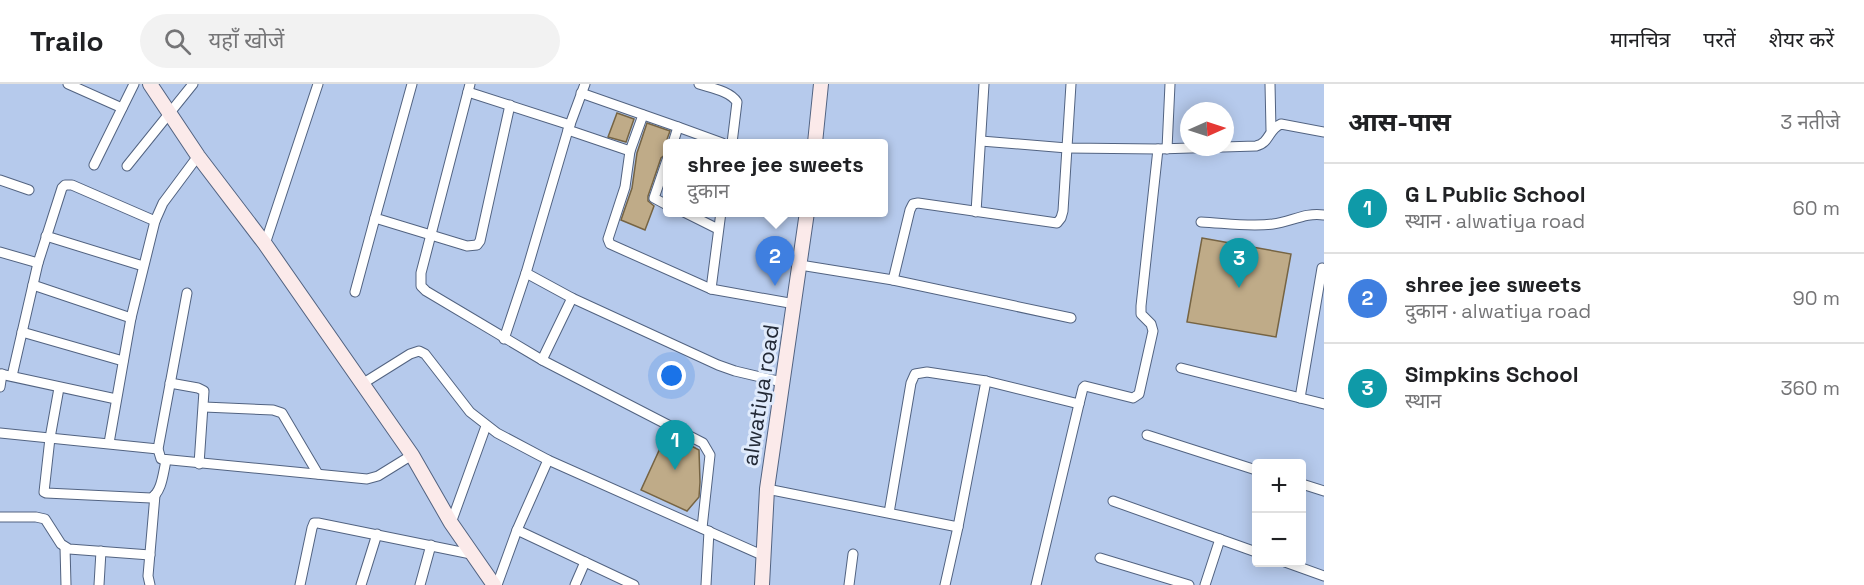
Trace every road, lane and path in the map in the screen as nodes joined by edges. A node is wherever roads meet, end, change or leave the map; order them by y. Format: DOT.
graph roads {
  1 [pos="68,84"];
  2 [pos="134,84"];
  3 [pos="150,84"];
  4 [pos="193,84"];
  5 [pos="318,84"];
  6 [pos="412,84"];
  7 [pos="699,84"];
  8 [pos="821,84"];
  9 [pos="984,84"];
  10 [pos="1071,84"];
  11 [pos="1170,84"];
  12 [pos="1270,84"];
  13 [pos="469,88"];
  14 [pos="583,88"];
  15 [pos="510,105"];
  16 [pos="122,108"];
  17 [pos="169,114"];
  18 [pos="643,115"];
  19 [pos="678,127"];
  20 [pos="569,128"];
  21 [pos="1271,130"];
  22 [pos="1324,132"];
  23 [pos="674,139"];
  24 [pos="704,139"];
  25 [pos="733,139"];
  26 [pos="816,139"];
  27 [pos="981,141"];
  28 [pos="1067,148"];
  29 [pos="1162,149"];
  30 [pos="630,151"];
  31 [pos="198,156"];
  32 [pos="94,165"];
  33 [pos="127,166"];
  34 [pos="663,172"];
  35 [pos="0,180"];
  36 [pos="29,190"];
  37 [pos="663,203"];
  38 [pos="976,212"];
  39 [pos="1324,215"];
  40 [pos="693,217"];
  41 [pos="720,217"];
  42 [pos="806,217"];
  43 [pos="375,218"];
  44 [pos="155,221"];
  45 [pos="1201,222"];
  46 [pos="718,229"];
  47 [pos="431,235"];
  48 [pos="46,236"];
  49 [pos="265,244"];
  50 [pos="1,255"];
  51 [pos="38,263"];
  52 [pos="800,265"];
  53 [pos="143,266"];
  54 [pos="1322,268"];
  55 [pos="526,273"];
  56 [pos="893,280"];
  57 [pos="33,285"];
  58 [pos="711,289"];
  59 [pos="355,292"];
  60 [pos="187,293"];
  61 [pos="572,298"];
  62 [pos="795,304"];
  63 [pos="131,318"];
  64 [pos="1071,318"];
  65 [pos="22,332"];
  66 [pos="504,339"];
  67 [pos="542,360"];
  68 [pos="123,361"];
  69 [pos="1180,368"];
  70 [pos="5,375"];
  71 [pos="986,381"];
  72 [pos="782,382"];
  73 [pos="170,383"];
  74 [pos="363,384"];
  75 [pos="0,387"];
  76 [pos="59,388"];
  77 [pos="1300,398"];
  78 [pos="116,399"];
  79 [pos="1079,404"];
  80 [pos="1324,404"];
  81 [pos="204,407"];
  82 [pos="486,426"];
  83 [pos="0,433"];
  84 [pos="1148,435"];
  85 [pos="50,438"];
  86 [pos="109,443"];
  87 [pos="158,449"];
  88 [pos="412,455"];
  89 [pos="548,460"];
  90 [pos="166,461"];
  91 [pos="199,464"];
  92 [pos="1252,468"];
  93 [pos="318,474"];
  94 [pos="1306,485"];
  95 [pos="767,489"];
  96 [pos="1324,491"];
  97 [pos="156,495"];
  98 [pos="1113,501"];
  99 [pos="889,513"];
  100 [pos="0,517"];
  101 [pos="451,523"];
  102 [pos="958,527"];
  103 [pos="517,530"];
  104 [pos="705,530"];
  105 [pos="377,534"];
  106 [pos="1220,539"];
  107 [pos="431,544"];
  108 [pos="65,547"];
  109 [pos="1252,550"];
  110 [pos="101,551"];
  111 [pos="471,554"];
  112 [pos="853,554"];
  113 [pos="150,555"];
  114 [pos="764,556"];
  115 [pos="1100,558"];
  116 [pos="585,562"];
  117 [pos="1299,567"];
  118 [pos="1324,576"];
  119 [pos="1176,583"];
  120 [pos="149,584"];
  121 [pos="66,585"];
  122 [pos="99,585"];
  123 [pos="300,585"];
  124 [pos="361,585"];
  125 [pos="420,585"];
  126 [pos="496,585"];
  127 [pos="575,585"];
  128 [pos="633,585"];
  129 [pos="706,585"];
  130 [pos="762,585"];
  131 [pos="849,585"];
  132 [pos="945,585"];
  133 [pos="1036,585"];
  134 [pos="1190,585"];
  135 [pos="1205,585"];
  1 -- 16 [label="street"];
  2 -- 16 [label="street"];
  3 -- 17 [label="street"];
  4 -- 17 [label="street"];
  5 -- 49 [label="street"];
  6 -- 43 [label="street"];
  7 -- 25 [label="street"];
  8 -- 26 [label="street"];
  9 -- 27 [label="street"];
  10 -- 28 [label="street"];
  11 -- 29 [label="street"];
  12 -- 21 [label="street"];
  13 -- 15 [label="street"];
  13 -- 47 [label="street"];
  14 -- 18 [label="street"];
  14 -- 20 [label="street"];
  15 -- 20 [label="street"];
  15 -- 47 [label="street"];
  16 -- 32 [label="street"];
  17 -- 31 [label="street"];
  17 -- 33 [label="street"];
  18 -- 19 [label="street"];
  18 -- 30 [label="street"];
  19 -- 23 [label="street"];
  19 -- 24 [label="street"];
  20 -- 30 [label="street"];
  20 -- 55 [label="street"];
  21 -- 22 [label="street"];
  21 -- 29 [label="street"];
  27 -- 28 [label="street"];
  27 -- 38 [label="street"];
  28 -- 29 [label="street"];
  28 -- 38 [label="street"];
  29 -- 79 [label="street"];
  30 -- 58 [label="street"];
  31 -- 44 [label="street"];
  31 -- 49 [label="street"];
  34 -- 37 [label="street"];
  35 -- 36 [label="street"];
  38 -- 56 [label="street"];
  39 -- 45 [label="street"];
  40 -- 46 [label="street"];
  41 -- 46 [label="street"];
  42 -- 52 [label="street, alwatiya road"];
  43 -- 47 [label="street"];
  43 -- 59 [label="street"];
  44 -- 48 [label="street"];
  44 -- 53 [label="street"];
  46 -- 58 [label="street"];
  47 -- 66 [label="street"];
  48 -- 51 [label="street"];
  48 -- 53 [label="street"];
  49 -- 74 [label="street"];
  50 -- 51 [label="street"];
  51 -- 57 [label="street"];
  52 -- 56 [label="street"];
  52 -- 62 [label="street, alwatiya road"];
  53 -- 63 [label="street"];
  54 -- 77 [label="street"];
  55 -- 61 [label="street"];
  55 -- 66 [label="street"];
  56 -- 64 [label="street"];
  57 -- 63 [label="street"];
  57 -- 65 [label="street"];
  58 -- 62 [label="street"];
  60 -- 73 [label="street"];
  61 -- 67 [label="street"];
  61 -- 72 [label="street"];
  62 -- 72 [label="street, alwatiya road"];
  63 -- 68 [label="street"];
  65 -- 68 [label="street"];
  65 -- 70 [label="street"];
  66 -- 67 [label="street"];
  67 -- 104 [label="street"];
  68 -- 78 [label="street"];
  69 -- 77 [label="street"];
  70 -- 75 [label="street"];
  70 -- 76 [label="street"];
  71 -- 79 [label="street"];
  71 -- 99 [label="street"];
  71 -- 102 [label="street"];
  72 -- 95 [label="street, alwatiya road"];
  73 -- 81 [label="street"];
  73 -- 87 [label="street"];
  74 -- 82 [label="street"];
  74 -- 88 [label="street"];
  76 -- 78 [label="street"];
  76 -- 85 [label="street"];
  77 -- 80 [label="street"];
  78 -- 86 [label="street"];
  79 -- 133 [label="street"];
  81 -- 91 [label="street"];
  81 -- 93 [label="street"];
  82 -- 89 [label="street"];
  82 -- 101 [label="street"];
  83 -- 85 [label="street"];
  84 -- 92 [label="street"];
  85 -- 86 [label="street"];
  85 -- 97 [label="street"];
  86 -- 87 [label="street"];
  87 -- 90 [label="street"];
  88 -- 93 [label="street"];
  88 -- 101 [label="street"];
  89 -- 103 [label="street"];
  89 -- 104 [label="street"];
  90 -- 91 [label="street"];
  90 -- 97 [label="street"];
  91 -- 93 [label="street"];
  94 -- 96 [label="street"];
  95 -- 99 [label="street"];
  95 -- 114 [label="street, alwatiya road"];
  97 -- 113 [label="street"];
  98 -- 106 [label="street"];
  99 -- 102 [label="street"];
  100 -- 108 [label="street"];
  101 -- 111 [label="street"];
  102 -- 132 [label="street"];
  103 -- 116 [label="street"];
  103 -- 126 [label="street"];
  104 -- 114 [label="street"];
  104 -- 129 [label="street"];
  105 -- 107 [label="street"];
  105 -- 123 [label="street"];
  105 -- 124 [label="street"];
  106 -- 109 [label="street"];
  106 -- 135 [label="street"];
  107 -- 111 [label="street"];
  107 -- 125 [label="street"];
  108 -- 110 [label="street"];
  108 -- 121 [label="street"];
  110 -- 113 [label="street"];
  110 -- 122 [label="street"];
  111 -- 126 [label="street"];
  112 -- 131 [label="street"];
  113 -- 120 [label="street"];
  114 -- 130 [label="street, alwatiya road"];
  115 -- 119 [label="street"];
  116 -- 127 [label="street"];
  116 -- 128 [label="street"];
  117 -- 118 [label="street"];
  119 -- 134 [label="street"];
}
